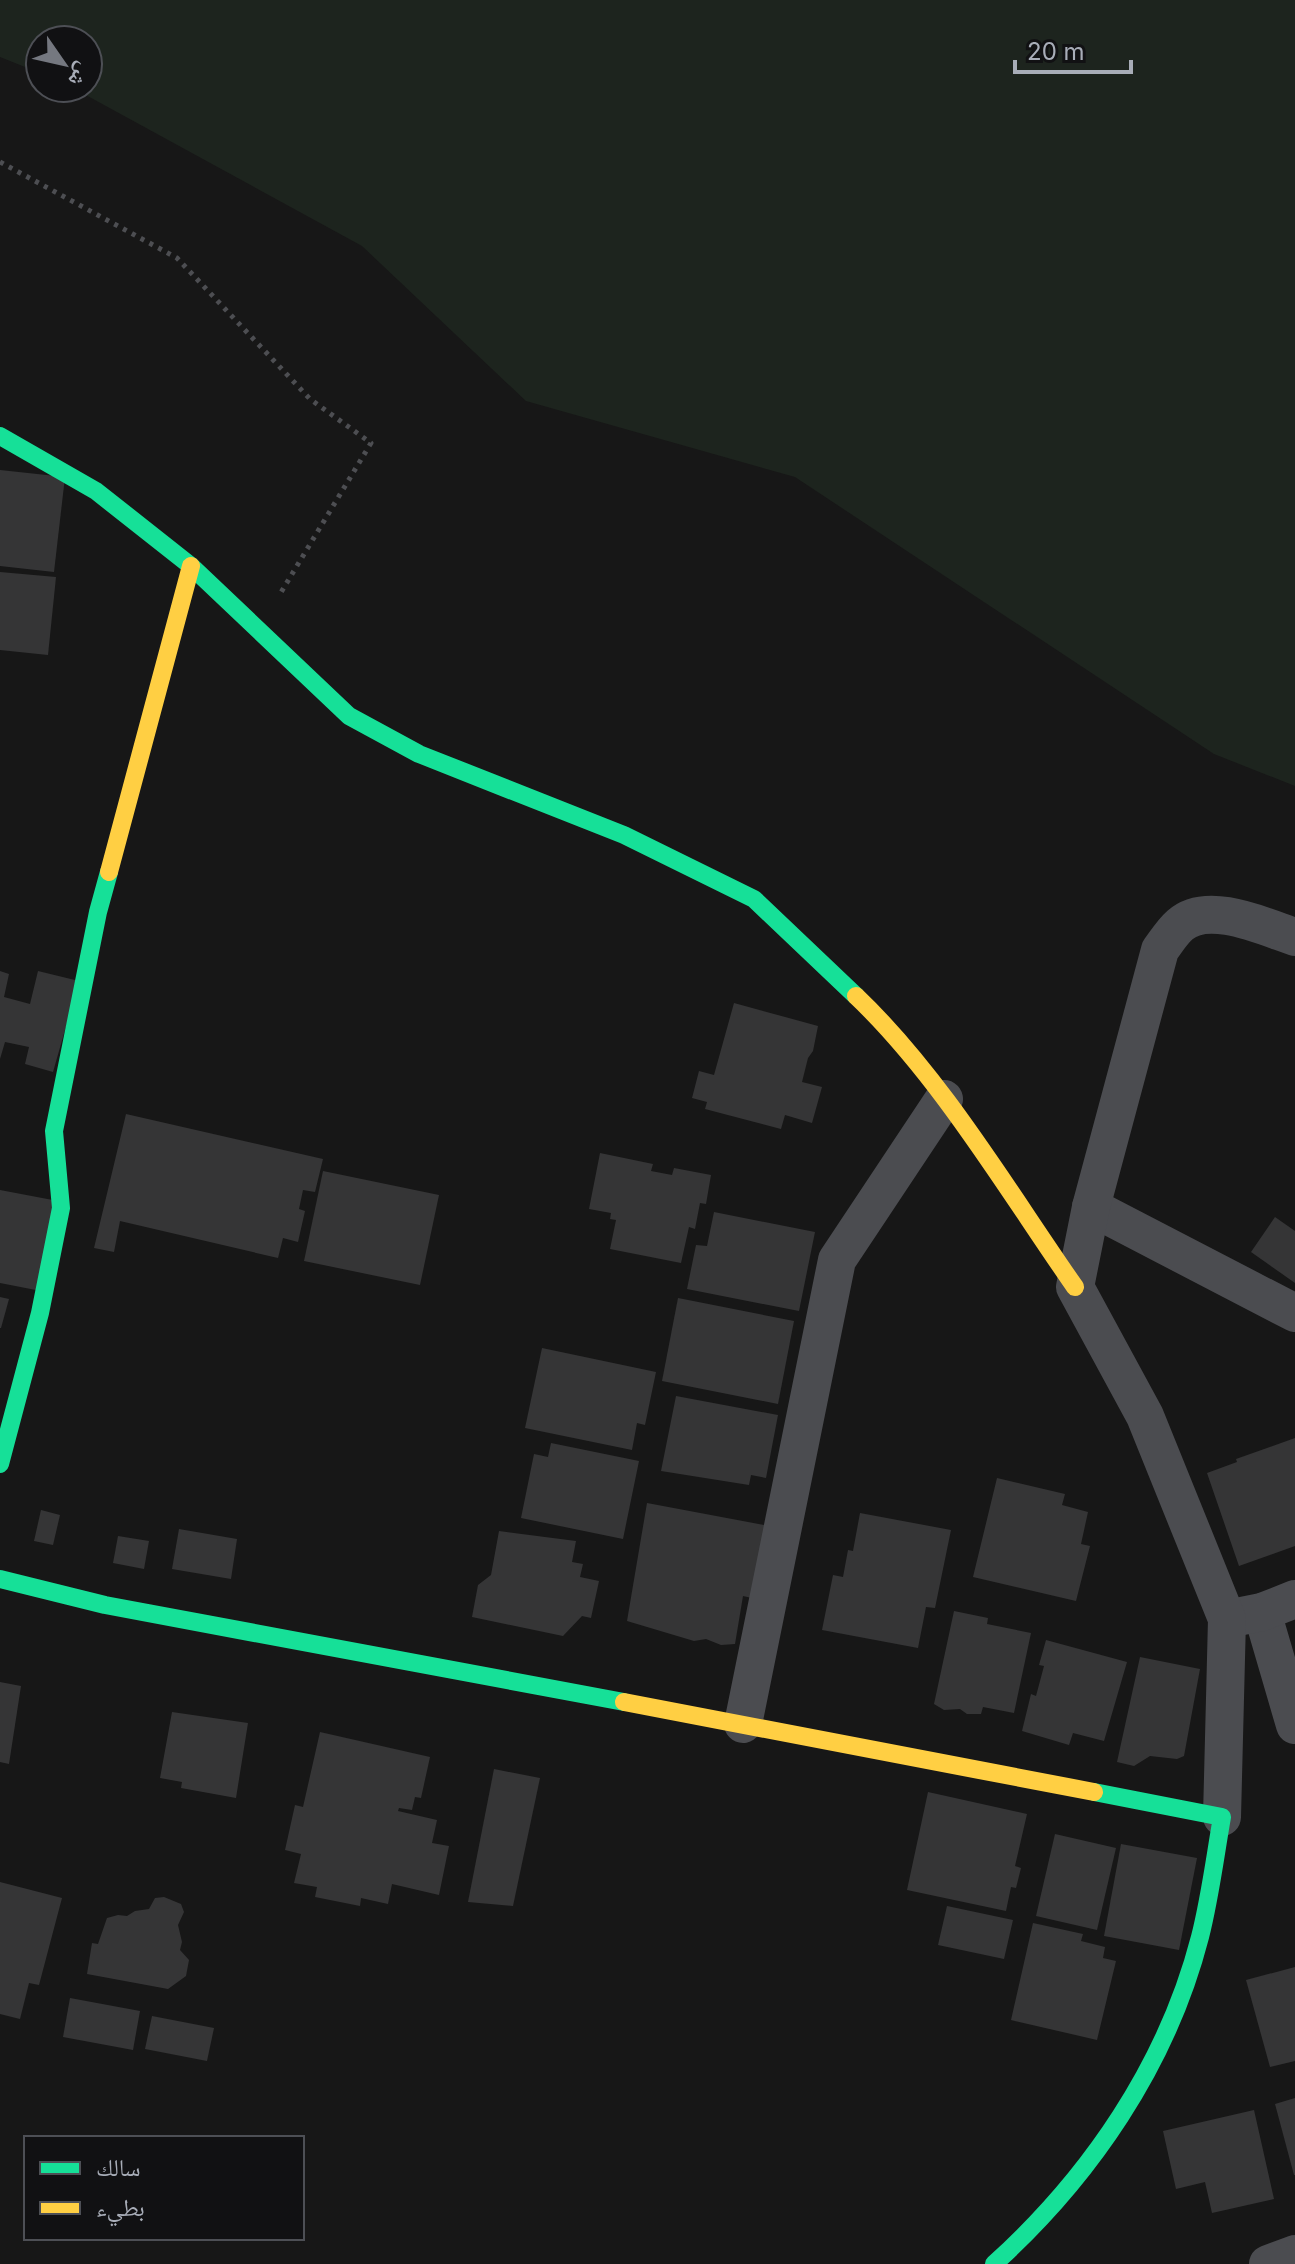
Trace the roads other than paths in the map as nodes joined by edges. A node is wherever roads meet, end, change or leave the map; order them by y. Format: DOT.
graph roads {
  1 [pos="0,436"];
  2 [pos="191,566"];
  3 [pos="1295,937"];
  4 [pos="944,1099"];
  5 [pos="1091,1207"];
  6 [pos="1075,1287"];
  7 [pos="1295,1313"];
  8 [pos="0,1464"];
  9 [pos="0,1579"];
  10 [pos="1261,1610"];
  11 [pos="743,1724"];
  12 [pos="1295,1725"];
  13 [pos="1222,1817"];
  14 [pos="1295,2254"];
  15 [pos="994,2264"];
  16 [pos="1268,2264"];
  1 -- 2 [label="street"];
  2 -- 4 [label="street"];
  2 -- 8 [label="street"];
  3 -- 5 [label="street"];
  4 -- 6 [label="street"];
  4 -- 11 [label="street"];
  5 -- 6 [label="street"];
  5 -- 7 [label="street"];
  6 -- 10 [label="street"];
  9 -- 11 [label="street"];
  10 -- 12 [label="street"];
  10 -- 13 [label="street"];
  11 -- 13 [label="street"];
  13 -- 15 [label="street"];
  14 -- 16 [label="street"];
}
